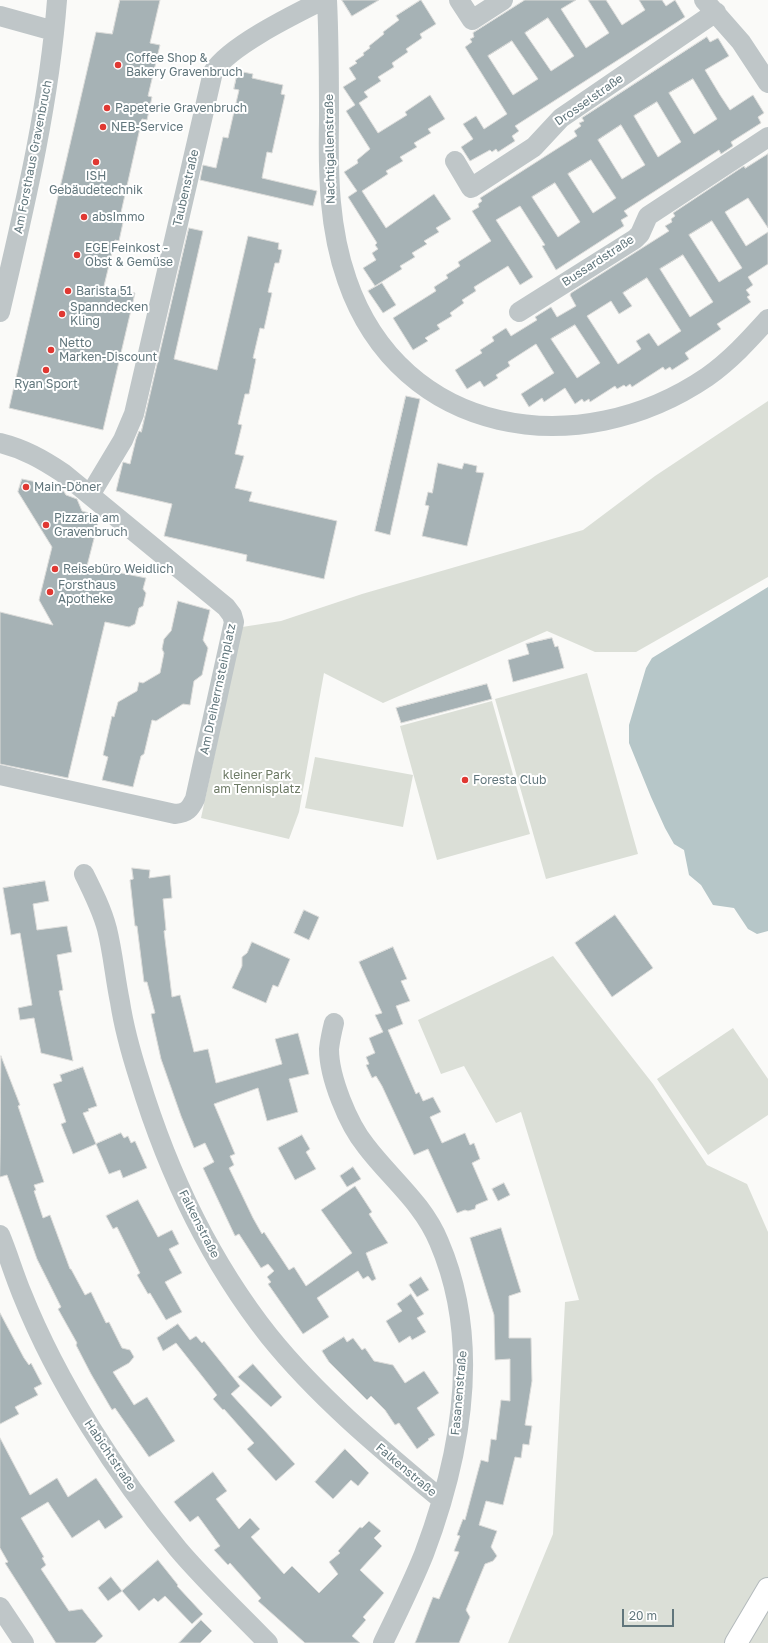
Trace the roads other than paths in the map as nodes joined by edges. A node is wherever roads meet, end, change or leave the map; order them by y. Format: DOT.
graph roads {
  1 [pos="57,0"];
  2 [pos="323,0"];
  3 [pos="327,0"];
  4 [pos="459,0"];
  5 [pos="503,0"];
  6 [pos="710,6"];
  7 [pos="0,16"];
  8 [pos="54,31"];
  9 [pos="768,83"];
  10 [pos="768,137"];
  11 [pos="455,161"];
  12 [pos="0,312"];
  13 [pos="519,312"];
  14 [pos="768,319"];
  15 [pos="0,443"];
  16 [pos="90,495"];
  17 [pos="0,775"];
  18 [pos="84,874"];
  19 [pos="334,1023"];
  20 [pos="0,1235"];
  21 [pos="442,1500"];
  22 [pos="768,1589"];
  23 [pos="0,1607"];
  24 [pos="24,1643"];
  25 [pos="268,1643"];
  26 [pos="383,1643"];
  27 [pos="736,1643"];
  1 -- 8 [label="street, Am Forsthaus Gravenbruch"];
  2 -- 16 [label="street, Taubenstraße"];
  3 -- 14 [label="street, Nachtigallenstraße"];
  4 -- 5 [label="street"];
  6 -- 9 [label="street"];
  6 -- 11 [label="street, Drosselstraße"];
  7 -- 8 [label="street"];
  8 -- 12 [label="street, Am Forsthaus Gravenbruch"];
  10 -- 13 [label="street, Bussardstraße"];
  15 -- 16 [label="street, Am Dreiherrnsteinplatz"];
  16 -- 17 [label="street, Am Dreiherrnsteinplatz"];
  18 -- 21 [label="street, Falkenstraße"];
  19 -- 21 [label="street, Fasanenstraße"];
  20 -- 25 [label="street, Habichtstraße"];
  21 -- 26 [label="street, Fasanenstraße"];
  22 -- 27 [label="main road"];
  23 -- 24 [label="street"];
}
